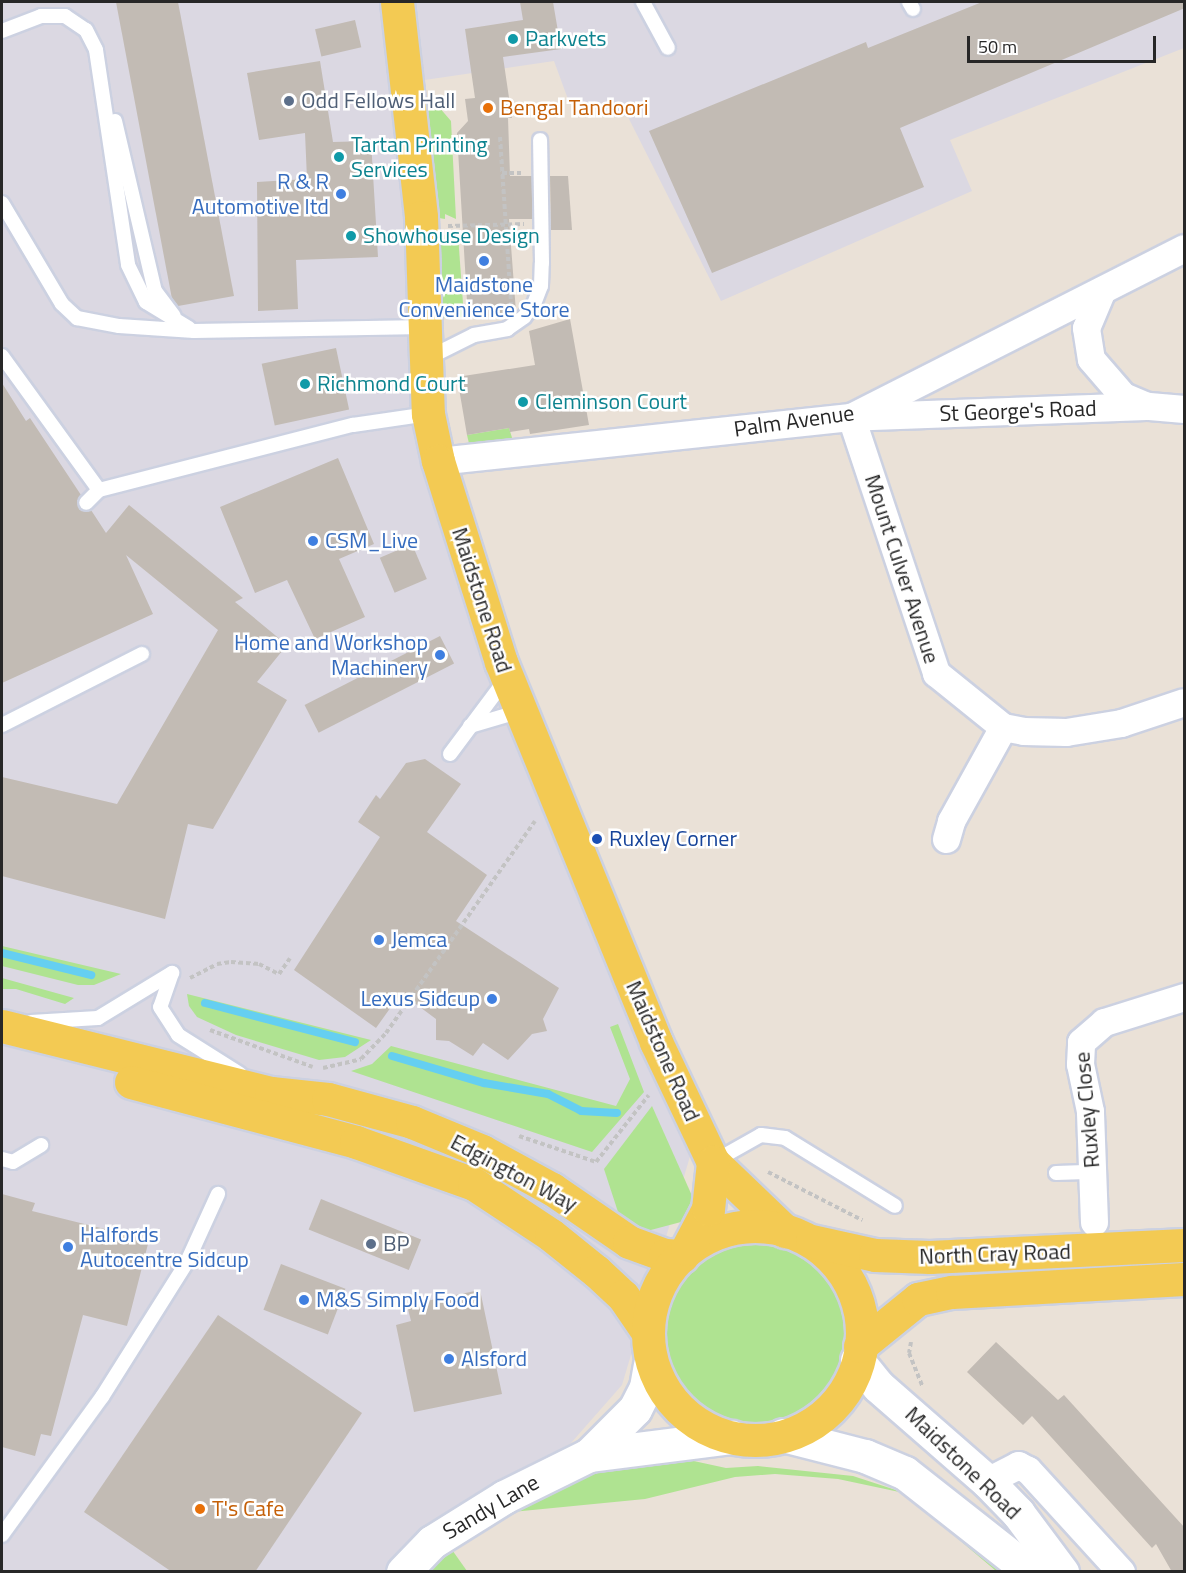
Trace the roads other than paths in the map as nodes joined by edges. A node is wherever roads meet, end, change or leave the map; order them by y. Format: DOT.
graph roads {
  1 [pos="397,2"];
  2 [pos="643,2"];
  3 [pos="2,31"];
  4 [pos="668,48"];
  5 [pos="96,50"];
  6 [pos="540,140"];
  7 [pos="2,203"];
  8 [pos="1185,248"];
  9 [pos="1102,290"];
  10 [pos="179,323"];
  11 [pos="194,331"];
  12 [pos="425,343"];
  13 [pos="2,356"];
  14 [pos="1146,406"];
  15 [pos="1185,409"];
  16 [pos="428,414"];
  17 [pos="851,417"];
  18 [pos="438,461"];
  19 [pos="99,490"];
  20 [pos="86,503"];
  21 [pos="142,654"];
  22 [pos="507,677"];
  23 [pos="1185,702"];
  24 [pos="521,711"];
  25 [pos="2,725"];
  26 [pos="470,726"];
  27 [pos="1003,727"];
  28 [pos="450,754"];
  29 [pos="946,839"];
  30 [pos="1185,998"];
  31 [pos="2,1024"];
  32 [pos="2,1048"];
  33 [pos="183,1071"];
  34 [pos="271,1093"];
  35 [pos="314,1096"];
  36 [pos="41,1145"];
  37 [pos="2,1159"];
  38 [pos="713,1162"];
  39 [pos="1093,1172"];
  40 [pos="1056,1173"];
  41 [pos="218,1194"];
  42 [pos="895,1206"];
  43 [pos="1094,1222"];
  44 [pos="796,1236"];
  45 [pos="1185,1245"];
  46 [pos="684,1252"];
  47 [pos="1185,1279"];
  48 [pos="647,1331"];
  49 [pos="858,1353"];
  50 [pos="650,1365"];
  51 [pos="783,1435"];
  52 [pos="732,1437"];
  53 [pos="589,1455"];
  54 [pos="987,1481"];
  55 [pos="2,1535"];
  56 [pos="403,1572"];
  57 [pos="1031,1572"];
  58 [pos="1062,1572"];
  59 [pos="1121,1572"];
  1 -- 12 [label="main road, Maidstone Road"];
  2 -- 4 [label="lane"];
  3 -- 5 [label="lane"];
  5 -- 10 [label="lane"];
  5 -- 10 [label="lane"];
  6 -- 12 [label="lane"];
  7 -- 11 [label="lane"];
  8 -- 9 [label="street, Palm Avenue"];
  9 -- 14 [label="street"];
  9 -- 17 [label="street, Palm Avenue"];
  10 -- 11 [label="lane"];
  11 -- 12 [label="lane"];
  12 -- 16 [label="main road, Maidstone Road"];
  13 -- 19 [label="lane"];
  14 -- 15 [label="street, St George's Road"];
  14 -- 17 [label="street, St George's Road"];
  16 -- 18 [label="main road, Maidstone Road"];
  16 -- 19 [label="lane"];
  17 -- 18 [label="street, Palm Avenue"];
  17 -- 27 [label="street, Mount Culver Avenue"];
  18 -- 22 [label="main road, Maidstone Road"];
  19 -- 20 [label="lane"];
  21 -- 25 [label="lane"];
  22 -- 24 [label="main road, Maidstone Road"];
  22 -- 26 [label="lane"];
  23 -- 27 [label="street, Mount Culver Avenue"];
  24 -- 26 [label="lane"];
  24 -- 38 [label="main road, Maidstone Road"];
  26 -- 28 [label="lane"];
  27 -- 29 [label="street"];
  30 -- 39 [label="street, Ruxley Close"];
  31 -- 33 [label="main road, Edgington Way"];
  31 -- 34 [label="lane"];
  32 -- 35 [label="main road, Edgington Way"];
  33 -- 34 [label="main road, Edgington Way"];
  33 -- 35 [label="main road, Edgington Way"];
  34 -- 35 [label="main road, Edgington Way"];
  35 -- 46 [label="main road, Edgington Way"];
  35 -- 48 [label="main road, Edgington Way"];
  36 -- 37 [label="lane"];
  38 -- 42 [label="lane"];
  38 -- 44 [label="main road, Maidstone Road"];
  38 -- 46 [label="main road"];
  39 -- 40 [label="lane"];
  39 -- 43 [label="street, Ruxley Close"];
  41 -- 55 [label="lane"];
  44 -- 45 [label="main road, North Cray Road"];
  44 -- 46 [label="main road"];
  44 -- 49 [label="main road"];
  46 -- 48 [label="main road"];
  47 -- 49 [label="main road, North Cray Road"];
  48 -- 50 [label="main road"];
  49 -- 51 [label="main road"];
  49 -- 54 [label="main road, Maidstone Road"];
  50 -- 52 [label="main road"];
  50 -- 53 [label="main road, Sandy Lane"];
  51 -- 52 [label="main road"];
  51 -- 57 [label="main road, Maidstone Road"];
  52 -- 53 [label="main road, Sandy Lane"];
  53 -- 56 [label="main road, Sandy Lane"];
  54 -- 58 [label="main road, Maidstone Road"];
  54 -- 59 [label="street"];
}
